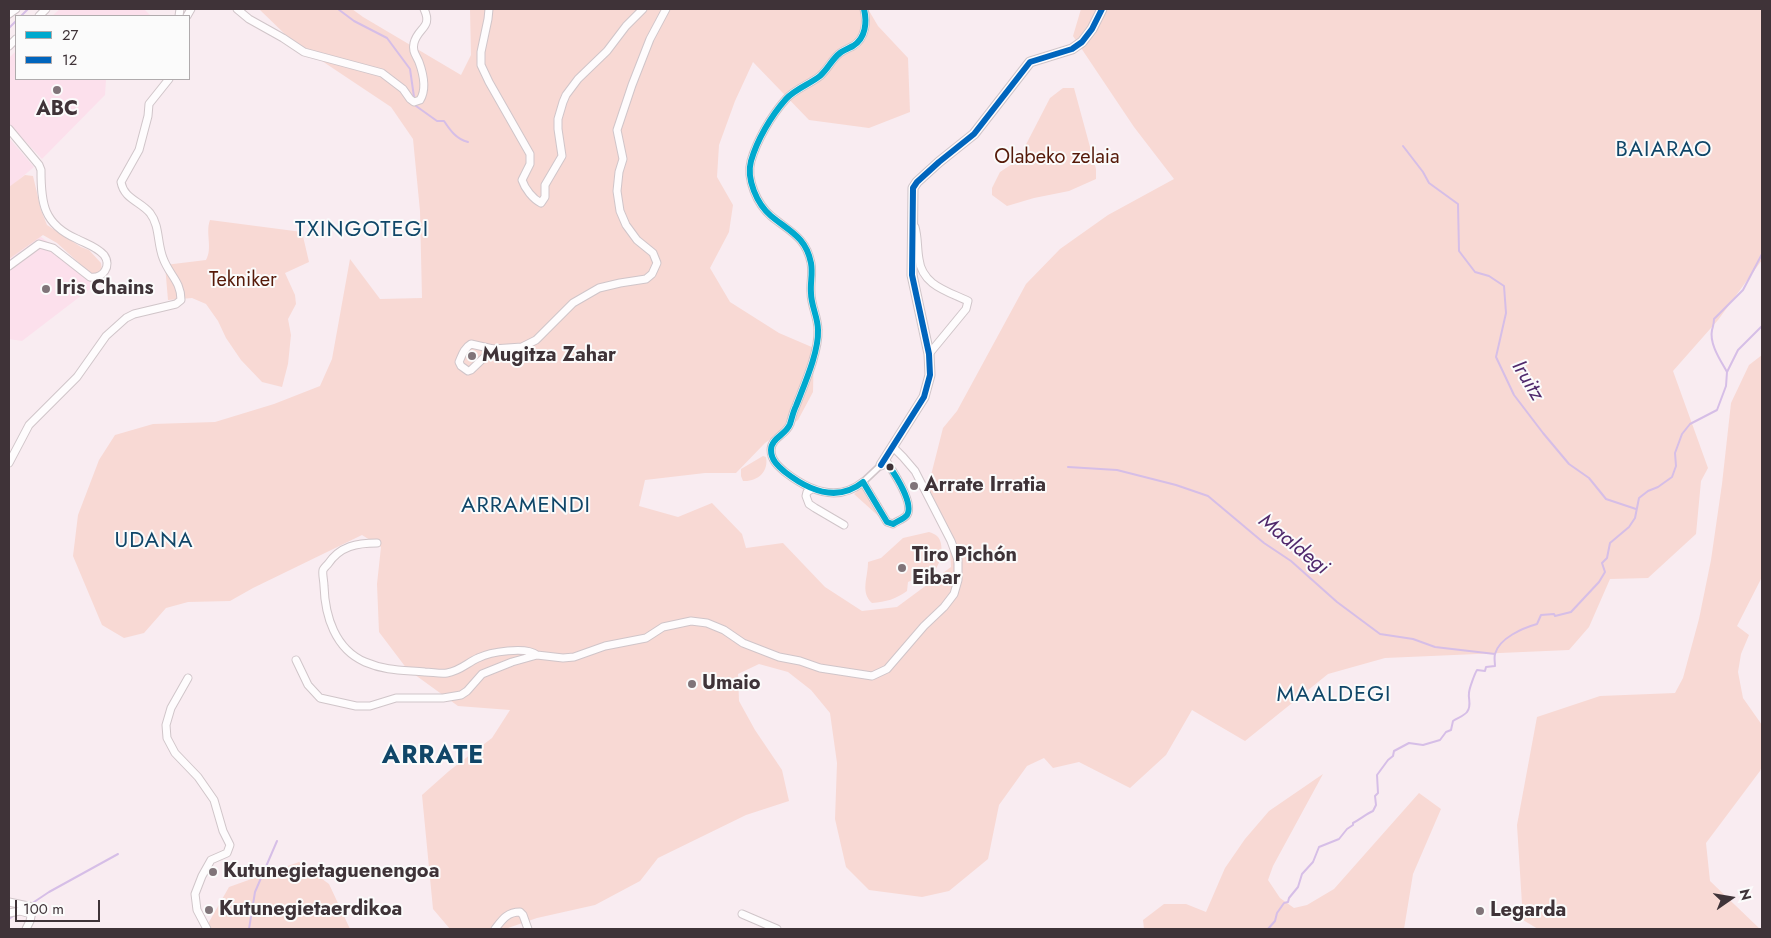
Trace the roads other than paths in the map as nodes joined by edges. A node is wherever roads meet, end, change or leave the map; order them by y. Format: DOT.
graph roads {
  1 [pos="16,9"];
  2 [pos="237,9"];
  3 [pos="424,9"];
  4 [pos="488,9"];
  5 [pos="643,9"];
  6 [pos="666,9"];
  7 [pos="864,9"];
  8 [pos="1102,9"];
  9 [pos="9,14"];
  10 [pos="168,80"];
  11 [pos="9,129"];
  12 [pos="913,219"];
  13 [pos="9,266"];
  14 [pos="493,349"];
  15 [pos="929,354"];
  16 [pos="893,447"];
  17 [pos="883,462"];
  18 [pos="9,463"];
  19 [pos="863,482"];
  20 [pos="810,490"];
  21 [pos="844,525"];
  22 [pos="378,543"];
  23 [pos="537,655"];
  24 [pos="296,660"];
  25 [pos="188,678"];
  26 [pos="9,902"];
  27 [pos="31,909"];
  28 [pos="9,913"];
  29 [pos="742,914"];
  30 [pos="26,929"];
  31 [pos="206,929"];
  32 [pos="494,929"];
  33 [pos="528,929"];
  34 [pos="777,929"];
  1 -- 9 [label="street"];
  2 -- 3 [label="street"];
  4 -- 5 [label="street"];
  6 -- 14 [label="street"];
  7 -- 20 [label="street"];
  8 -- 12 [label="street"];
  10 -- 18 [label="street"];
  11 -- 13 [label="street"];
  12 -- 15 [label="street"];
  12 -- 15 [label="street"];
  14 -- 14 [label="street"];
  15 -- 16 [label="street"];
  16 -- 17 [label="street"];
  16 -- 23 [label="street"];
  17 -- 19 [label="street"];
  17 -- 19 [label="street"];
  19 -- 20 [label="street"];
  20 -- 21 [label="street"];
  22 -- 23 [label="street"];
  23 -- 24 [label="street"];
  25 -- 31 [label="street"];
  26 -- 27 [label="street"];
  27 -- 28 [label="street"];
  27 -- 30 [label="street"];
  29 -- 34 [label="street"];
  32 -- 33 [label="street"];
}
